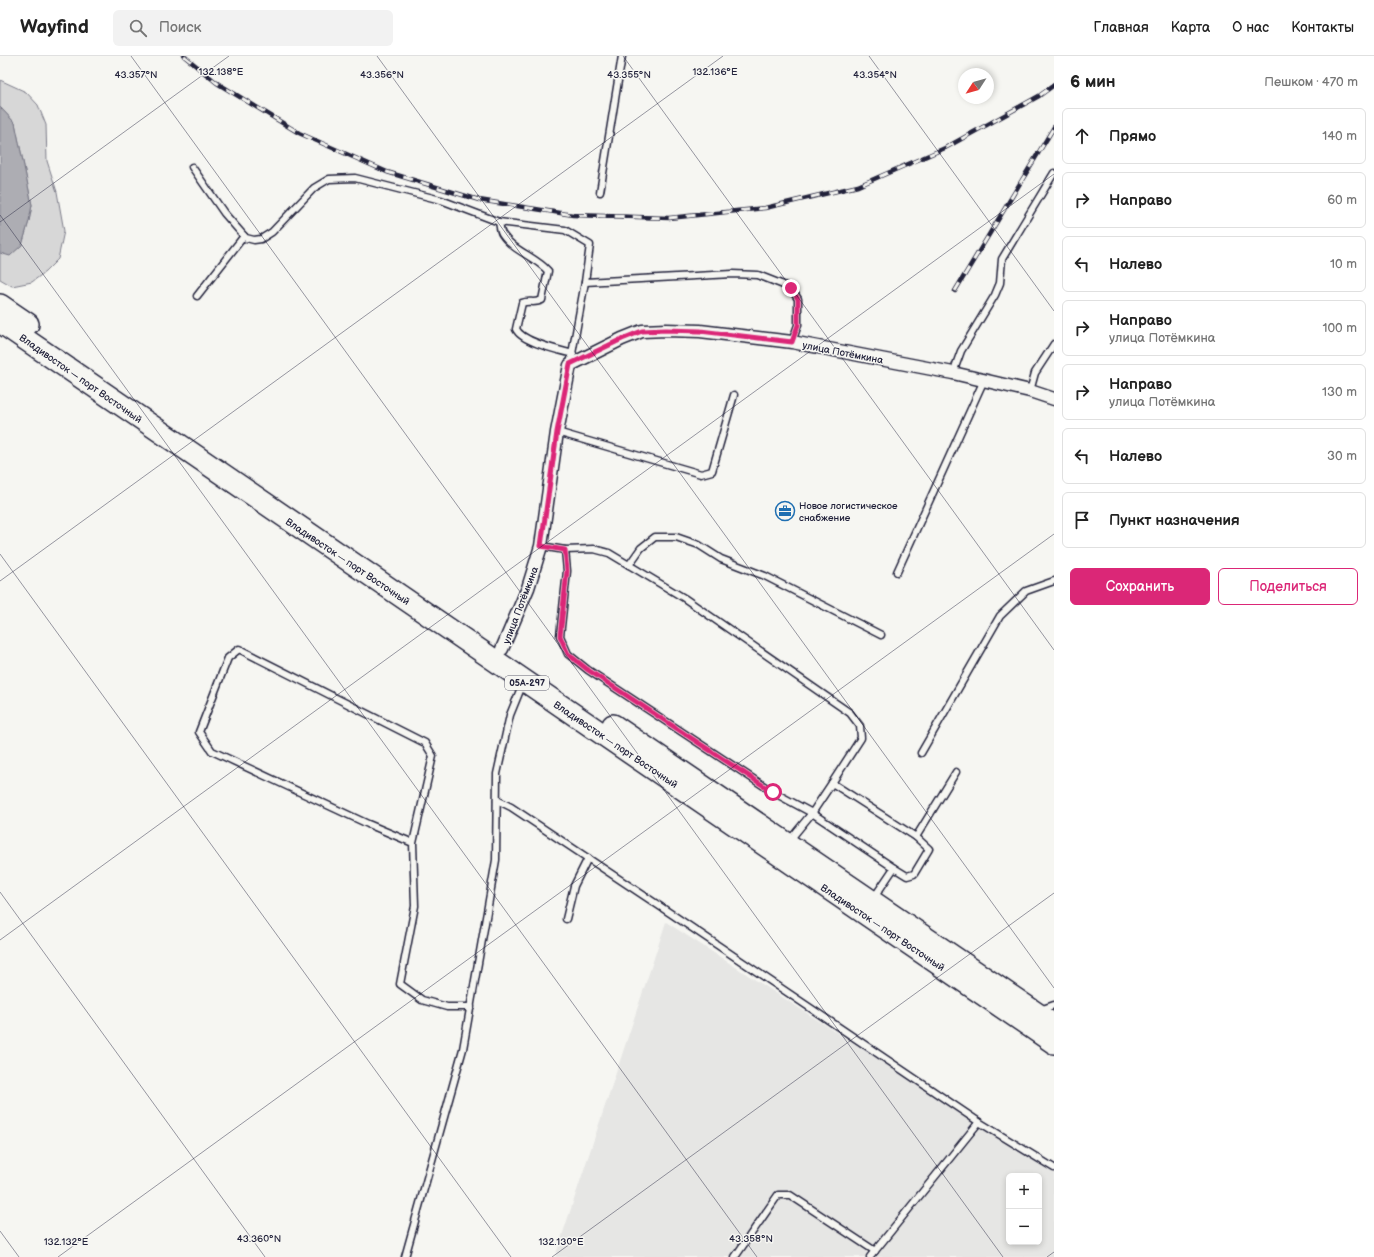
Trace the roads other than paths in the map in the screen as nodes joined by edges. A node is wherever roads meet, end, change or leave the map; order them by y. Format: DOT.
graph roads {
  1 [pos="622,56"];
  2 [pos="192,167"];
  3 [pos="1054,172"];
  4 [pos="600,192"];
  5 [pos="499,222"];
  6 [pos="244,236"];
  7 [pos="585,282"];
  8 [pos="197,296"];
  9 [pos="0,305"];
  10 [pos="0,322"];
  11 [pos="792,342"];
  12 [pos="1054,344"];
  13 [pos="572,359"];
  14 [pos="953,373"];
  15 [pos="984,380"];
  16 [pos="1030,391"];
  17 [pos="734,395"];
  18 [pos="1054,399"];
  19 [pos="557,432"];
  20 [pos="541,546"];
  21 [pos="565,550"];
  22 [pos="629,565"];
  23 [pos="897,572"];
  24 [pos="1054,582"];
  25 [pos="881,635"];
  26 [pos="502,650"];
  27 [pos="524,681"];
  28 [pos="921,753"];
  29 [pos="956,772"];
  30 [pos="832,783"];
  31 [pos="496,800"];
  32 [pos="812,812"];
  33 [pos="916,836"];
  34 [pos="413,843"];
  35 [pos="788,843"];
  36 [pos="588,858"];
  37 [pos="894,868"];
  38 [pos="872,900"];
  39 [pos="566,918"];
  40 [pos="1054,1005"];
  41 [pos="471,1007"];
  42 [pos="1035,1012"];
  43 [pos="1054,1025"];
  44 [pos="1054,1043"];
  45 [pos="979,1122"];
  46 [pos="1054,1168"];
  47 [pos="875,1251"];
  48 [pos="406,1257"];
  49 [pos="735,1257"];
  50 [pos="870,1257"];
  1 -- 4 [label="lane"];
  2 -- 6 [label="lane"];
  3 -- 14 [label="lane"];
  5 -- 6 [label="lane"];
  5 -- 7 [label="lane"];
  5 -- 13 [label="lane"];
  6 -- 8 [label="lane"];
  7 -- 11 [label="lane"];
  7 -- 13 [label="lane"];
  9 -- 26 [label="highway, Владивосток — порт Восточный / 05А-297"];
  10 -- 27 [label="highway, Владивосток — порт Восточный / 05А-297"];
  11 -- 13 [label="street, улица Потёмкина"];
  11 -- 14 [label="street, улица Потёмкина"];
  12 -- 16 [label="lane"];
  13 -- 19 [label="street, улица Потёмкина"];
  14 -- 15 [label="street, улица Потёмкина"];
  15 -- 16 [label="street, улица Потёмкина"];
  15 -- 23 [label="lane"];
  16 -- 18 [label="street, улица Потёмкина"];
  17 -- 19 [label="lane"];
  19 -- 20 [label="street, улица Потёмкина"];
  20 -- 21 [label="lane"];
  20 -- 26 [label="street, улица Потёмкина"];
  21 -- 22 [label="lane"];
  21 -- 32 [label="lane"];
  22 -- 25 [label="lane"];
  22 -- 30 [label="lane"];
  24 -- 28 [label="lane"];
  26 -- 35 [label="highway, Владивосток — порт Восточный / 05А-297"];
  27 -- 31 [label="lane"];
  27 -- 44 [label="highway, Владивосток — порт Восточный / 05А-297"];
  29 -- 33 [label="lane"];
  30 -- 32 [label="lane"];
  30 -- 33 [label="lane"];
  31 -- 36 [label="lane"];
  31 -- 41 [label="lane"];
  32 -- 35 [label="lane"];
  32 -- 37 [label="lane"];
  33 -- 37 [label="lane"];
  34 -- 34 [label="lane"];
  34 -- 41 [label="lane"];
  35 -- 38 [label="highway, Владивосток — порт Восточный / 05А-297"];
  36 -- 39 [label="lane"];
  36 -- 45 [label="lane"];
  37 -- 38 [label="lane"];
  38 -- 42 [label="highway, Владивосток — порт Восточный / 05А-297"];
  40 -- 42 [label="lane"];
  41 -- 48 [label="lane"];
  42 -- 43 [label="highway, Владивосток — порт Восточный / 05А-297"];
  45 -- 46 [label="lane"];
  45 -- 47 [label="lane"];
  47 -- 49 [label="lane"];
  47 -- 50 [label="lane"];
}
